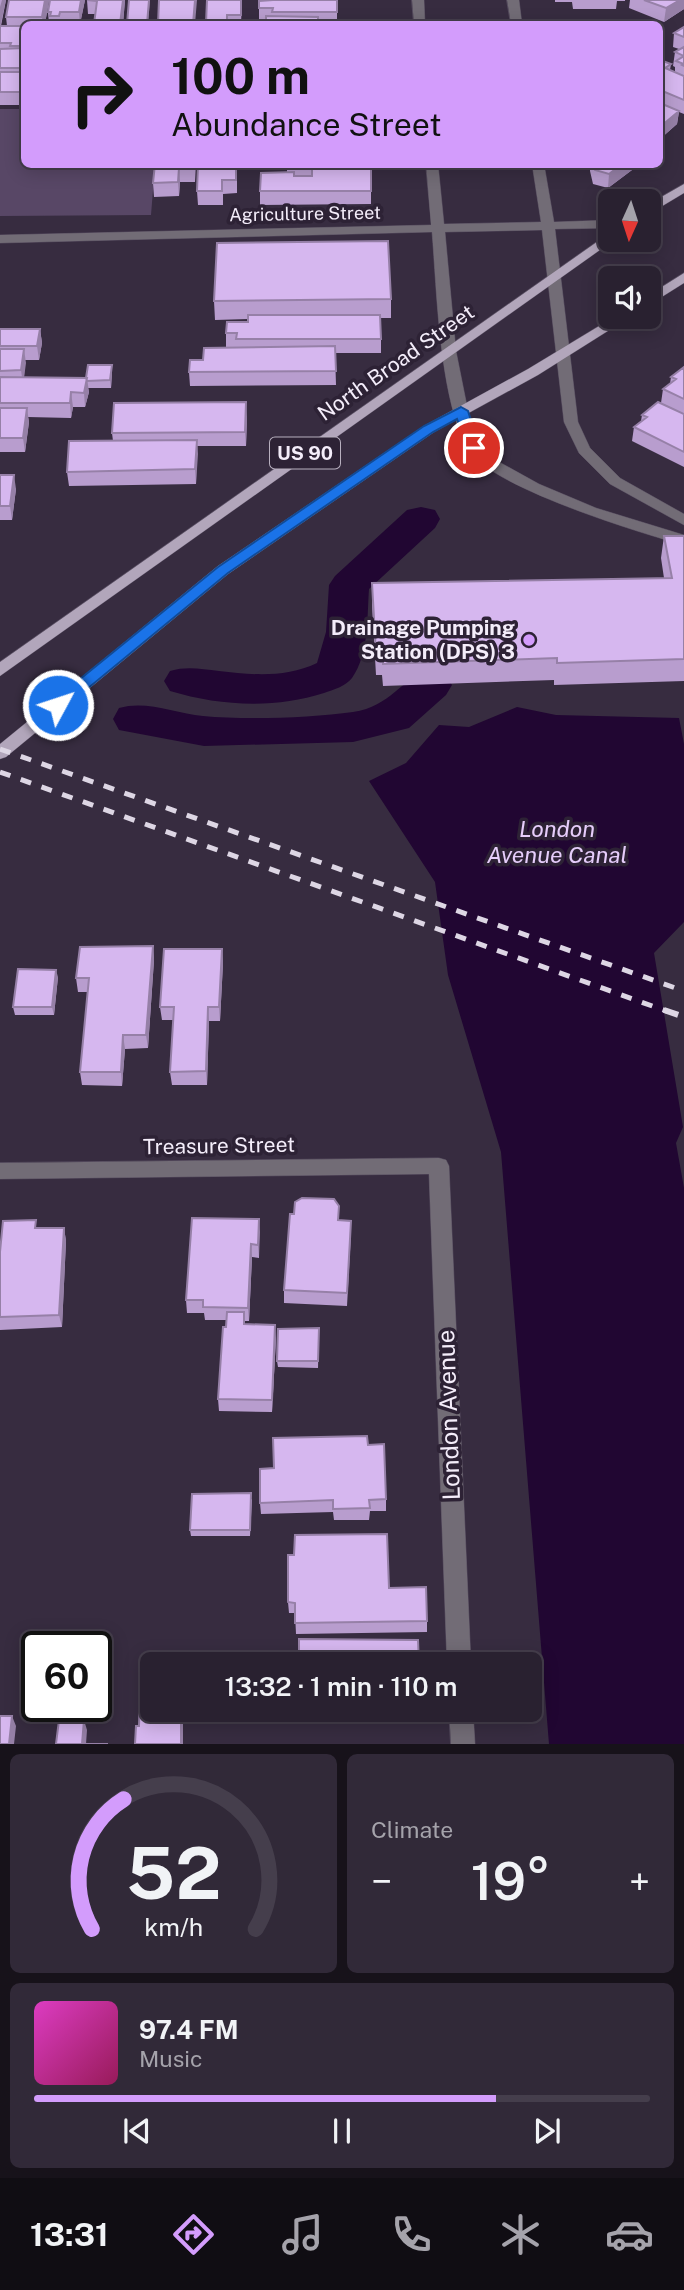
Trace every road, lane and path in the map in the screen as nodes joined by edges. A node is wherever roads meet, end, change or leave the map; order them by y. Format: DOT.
graph roads {
  1 [pos="418,0"];
  2 [pos="513,0"];
  3 [pos="420,21"];
  4 [pos="516,21"];
  5 [pos="432,168"];
  6 [pos="539,168"];
  7 [pos="684,188"];
  8 [pos="662,202"];
  9 [pos="598,224"];
  10 [pos="547,226"];
  11 [pos="438,229"];
  12 [pos="0,239"];
  13 [pos="598,245"];
  14 [pos="555,276"];
  15 [pos="684,277"];
  16 [pos="661,293"];
  17 [pos="603,329"];
  18 [pos="449,351"];
  19 [pos="564,352"];
  20 [pos="461,411"];
  21 [pos="684,520"];
  22 [pos="684,540"];
  23 [pos="0,670"];
  24 [pos="0,753"];
  25 [pos="439,1166"];
  26 [pos="0,1171"];
  27 [pos="459,1652"];
  28 [pos="462,1722"];
  29 [pos="463,1744"];
  1 -- 3 [label="street"];
  2 -- 4 [label="street"];
  5 -- 11 [label="street"];
  6 -- 10 [label="street"];
  7 -- 8 [label="main road"];
  9 -- 10 [label="street, Agriculture Street"];
  10 -- 11 [label="street, Agriculture Street"];
  10 -- 14 [label="street"];
  11 -- 12 [label="street, Agriculture Street"];
  11 -- 18 [label="street"];
  13 -- 14 [label="main road, North Broad Street / US 90"];
  14 -- 18 [label="main road, North Broad Street / US 90"];
  14 -- 19 [label="street"];
  15 -- 16 [label="main road"];
  17 -- 19 [label="main road, US 90"];
  18 -- 20 [label="street"];
  18 -- 23 [label="main road, North Broad Street / US 90"];
  19 -- 20 [label="main road, US 90"];
  19 -- 21 [label="street"];
  20 -- 22 [label="street"];
  20 -- 24 [label="main road, US 90"];
  25 -- 26 [label="street, Treasure Street"];
  25 -- 27 [label="street, London Avenue"];
  28 -- 29 [label="street"];
}
